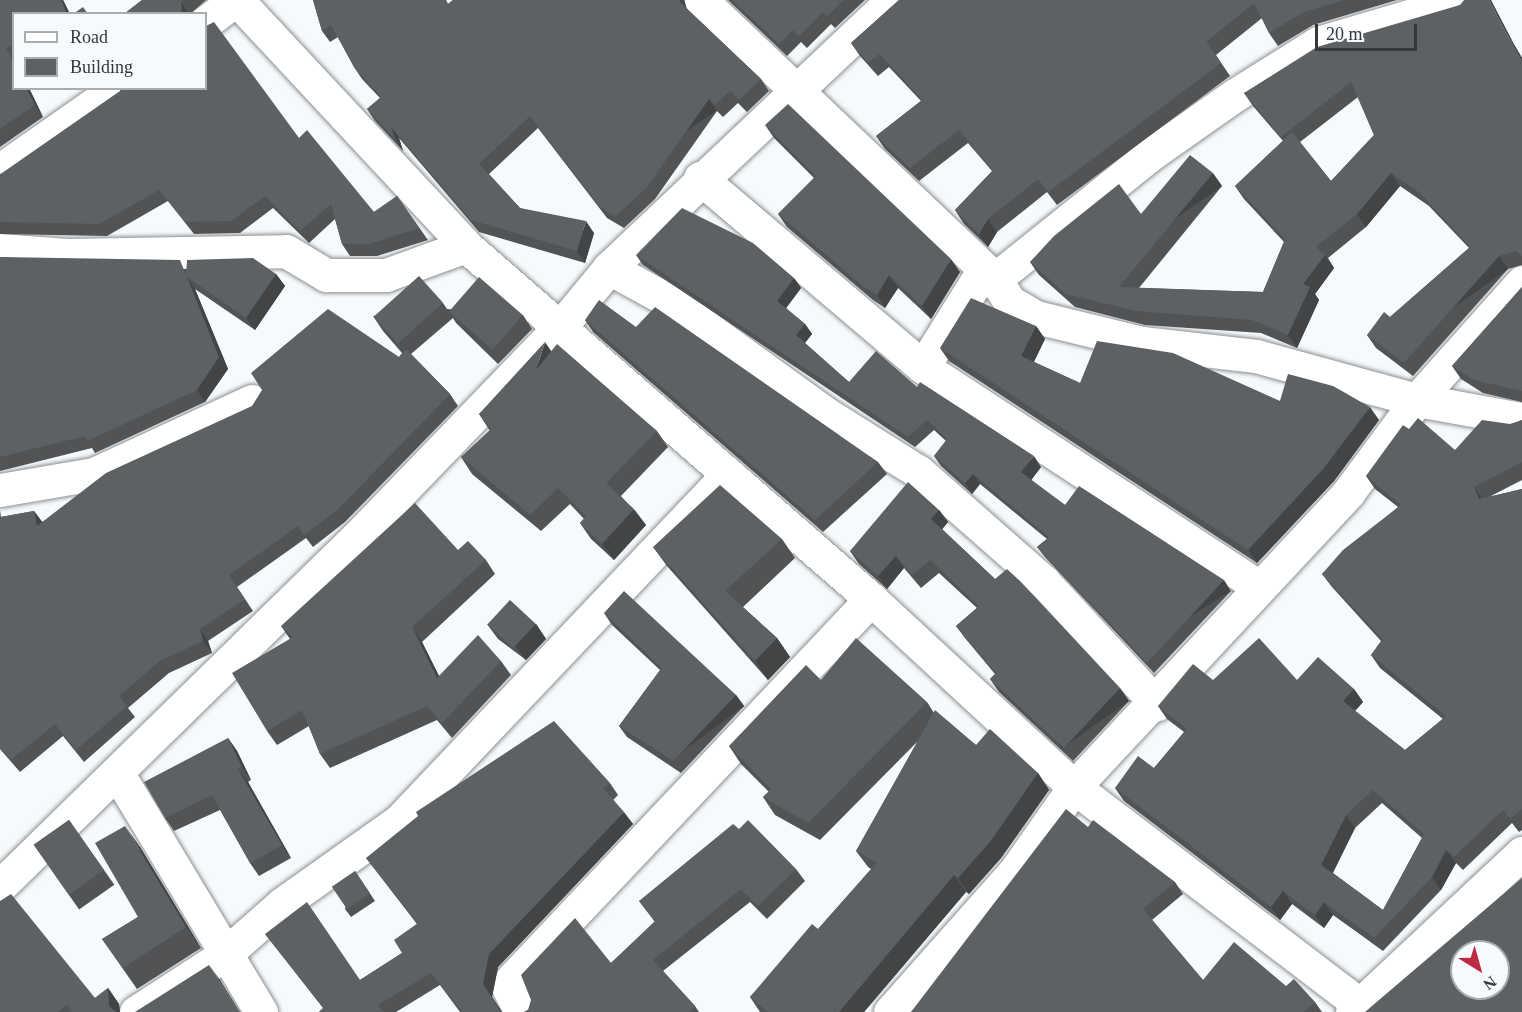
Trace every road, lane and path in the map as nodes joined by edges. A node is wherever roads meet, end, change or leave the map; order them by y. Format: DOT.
graph roads {
  1 [pos="236,0"];
  2 [pos="701,0"];
  3 [pos="892,0"];
  4 [pos="1463,0"];
  5 [pos="207,21"];
  6 [pos="798,88"];
  7 [pos="114,90"];
  8 [pos="0,170"];
  9 [pos="700,178"];
  10 [pos="466,246"];
  11 [pos="0,250"];
  12 [pos="609,267"];
  13 [pos="995,279"];
  14 [pos="1522,282"];
  15 [pos="562,325"];
  16 [pos="923,367"];
  17 [pos="252,400"];
  18 [pos="1417,400"];
  19 [pos="1522,419"];
  20 [pos="726,476"];
  21 [pos="0,490"];
  22 [pos="1258,586"];
  23 [pos="871,599"];
  24 [pos="1157,704"];
  25 [pos="118,774"];
  26 [pos="1074,787"];
  27 [pos="1522,853"];
  28 [pos="0,886"];
  29 [pos="223,956"];
  30 [pos="1356,1008"];
  31 [pos="136,1012"];
  32 [pos="261,1012"];
  33 [pos="521,1012"];
  34 [pos="890,1012"];
  1 -- 5 [label="street"];
  1 -- 10 [label="street"];
  2 -- 6 [label="street"];
  3 -- 6 [label="street"];
  4 -- 13 [label="street"];
  6 -- 9 [label="street"];
  6 -- 13 [label="street"];
  7 -- 8 [label="street"];
  9 -- 12 [label="street"];
  9 -- 16 [label="street"];
  10 -- 11 [label="street"];
  10 -- 15 [label="street"];
  12 -- 15 [label="street"];
  12 -- 24 [label="street"];
  13 -- 16 [label="street"];
  13 -- 18 [label="street"];
  14 -- 18 [label="street"];
  15 -- 20 [label="street"];
  15 -- 25 [label="street"];
  16 -- 22 [label="street"];
  17 -- 21 [label="street"];
  18 -- 19 [label="street"];
  18 -- 22 [label="street"];
  20 -- 23 [label="street"];
  20 -- 29 [label="street"];
  22 -- 24 [label="street"];
  23 -- 26 [label="street"];
  23 -- 33 [label="street"];
  24 -- 26 [label="street"];
  25 -- 28 [label="street"];
  25 -- 29 [label="street"];
  26 -- 30 [label="street"];
  26 -- 34 [label="street"];
  27 -- 30 [label="street"];
  29 -- 31 [label="street"];
  29 -- 32 [label="street"];
}
